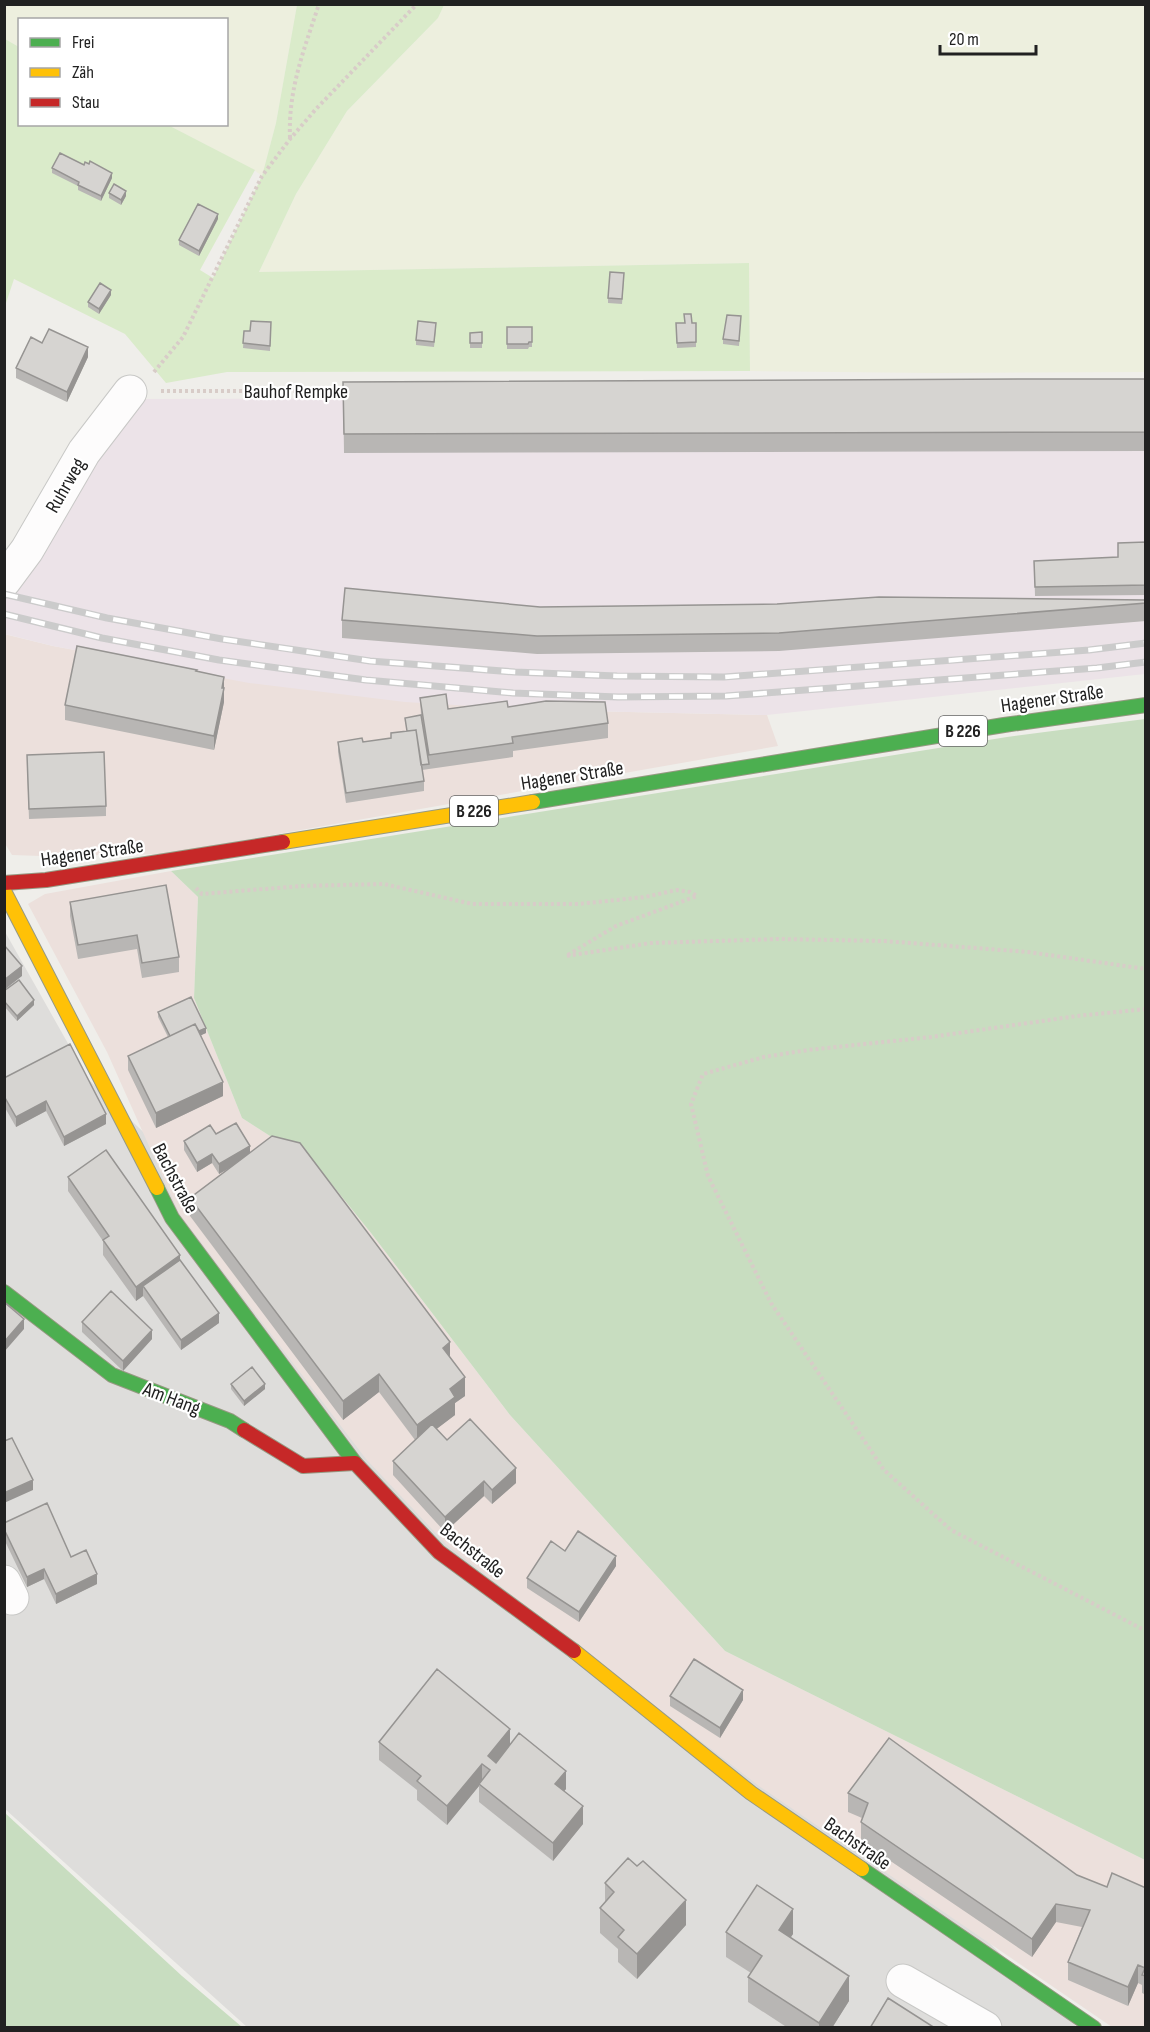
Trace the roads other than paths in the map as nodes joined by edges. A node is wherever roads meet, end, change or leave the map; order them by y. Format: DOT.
graph roads {
  1 [pos="130,392"];
  2 [pos="4,581"];
  3 [pos="1146,705"];
  4 [pos="4,883"];
  5 [pos="4,891"];
  6 [pos="4,1292"];
  7 [pos="355,1463"];
  8 [pos="903,1981"];
  9 [pos="985,2028"];
  10 [pos="1094,2028"];
  1 -- 2 [label="street, Ruhrweg"];
  3 -- 4 [label="street, Hagener Straße / B 226"];
  5 -- 7 [label="street, Bachstraße"];
  6 -- 7 [label="street, Am Hang"];
  7 -- 10 [label="street, Bachstraße"];
  8 -- 9 [label="street"];
}
